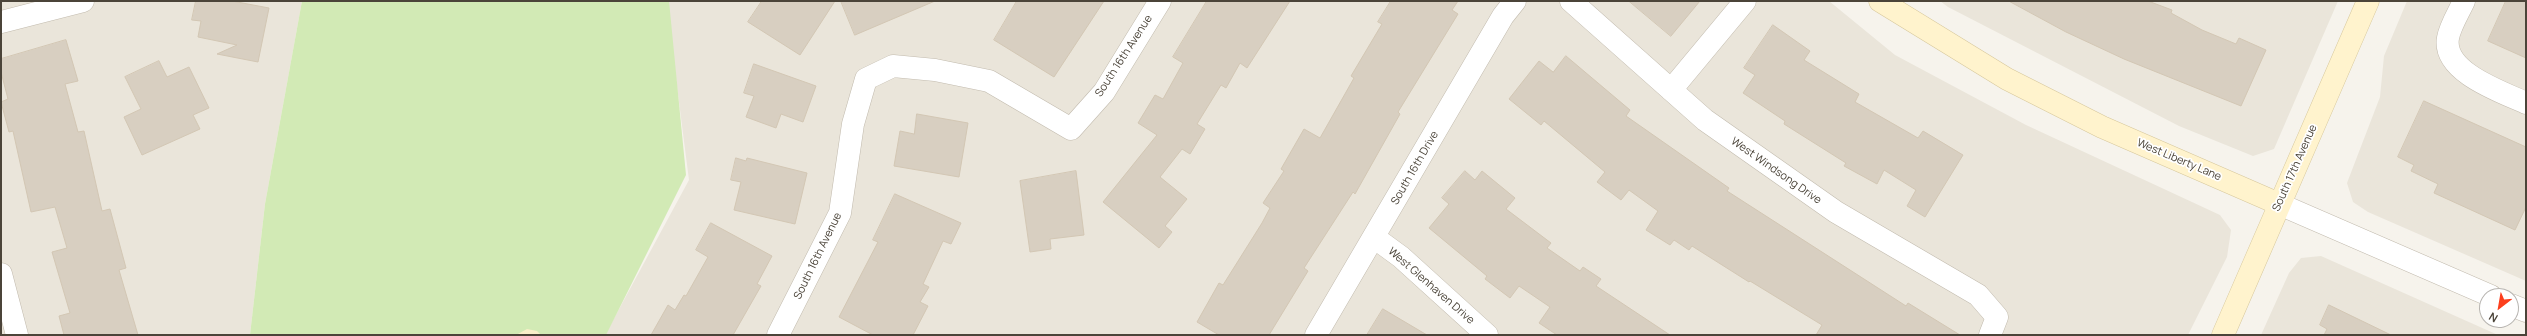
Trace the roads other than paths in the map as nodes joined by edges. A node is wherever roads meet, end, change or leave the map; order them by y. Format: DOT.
graph roads {
  1 [pos="83,1"];
  2 [pos="1160,1"];
  3 [pos="1515,1"];
  4 [pos="1571,1"];
  5 [pos="1745,1"];
  6 [pos="1880,1"];
  7 [pos="2368,1"];
  8 [pos="2464,1"];
  9 [pos="1,22"];
  10 [pos="1671,90"];
  11 [pos="2526,103"];
  12 [pos="2280,204"];
  13 [pos="1375,238"];
  14 [pos="1,274"];
  15 [pos="2479,291"];
  16 [pos="1994,326"];
  17 [pos="781,334"];
  18 [pos="18,335"];
  19 [pos="1316,335"];
  20 [pos="1488,335"];
  21 [pos="2223,335"];
  1 -- 9 [label="street"];
  2 -- 17 [label="street, South 16th Avenue"];
  3 -- 13 [label="street, South 16th Drive"];
  4 -- 10 [label="street, West Windsong Drive"];
  5 -- 10 [label="street"];
  6 -- 12 [label="street, West Liberty Lane"];
  7 -- 12 [label="street, South 17th Avenue"];
  8 -- 11 [label="street"];
  10 -- 16 [label="street, West Windsong Drive"];
  12 -- 15 [label="street, West Liberty Lane"];
  12 -- 21 [label="street, South 17th Avenue"];
  13 -- 19 [label="street, South 16th Drive"];
  13 -- 20 [label="street, West Glenhaven Drive"];
  14 -- 18 [label="street"];
}
